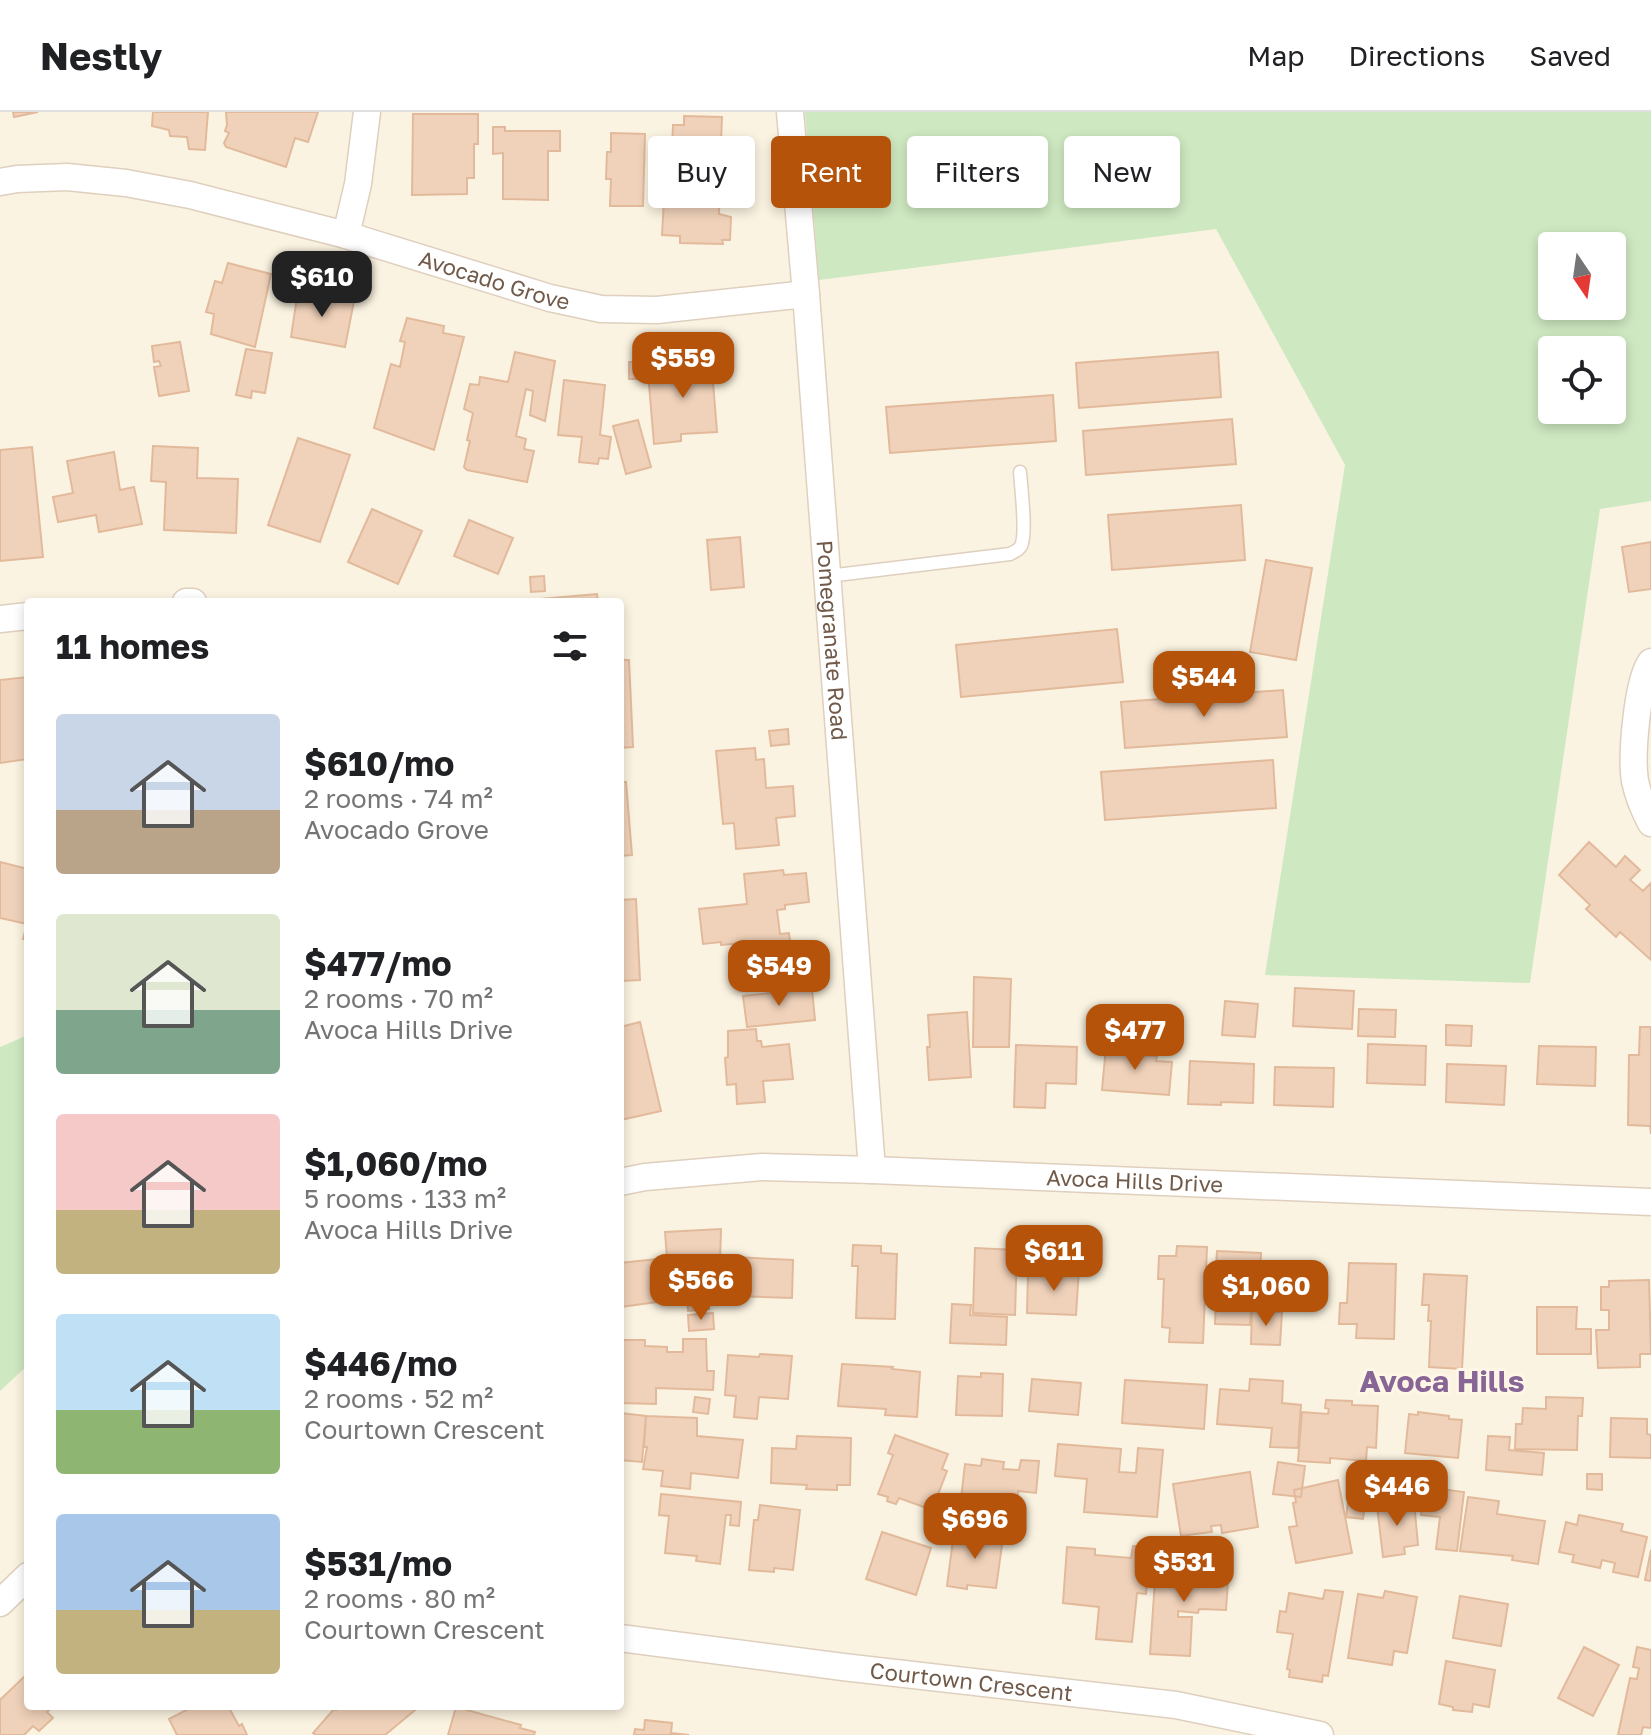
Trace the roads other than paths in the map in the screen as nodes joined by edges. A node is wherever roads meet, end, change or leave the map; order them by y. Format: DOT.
graph roads {
  1 [pos="367,112"];
  2 [pos="790,112"];
  3 [pos="0,182"];
  4 [pos="346,235"];
  5 [pos="806,294"];
  6 [pos="1020,472"];
  7 [pos="828,576"];
  8 [pos="24,616"];
  9 [pos="0,619"];
  10 [pos="1651,662"];
  11 [pos="1651,823"];
  12 [pos="872,1170"];
  13 [pos="624,1181"];
  14 [pos="1651,1202"];
  15 [pos="24,1580"];
  16 [pos="0,1603"];
  17 [pos="624,1639"];
  18 [pos="1320,1735"];
  1 -- 4 [label="street"];
  2 -- 5 [label="street, Pomegranate Road"];
  3 -- 4 [label="street, Avocado Grove"];
  4 -- 5 [label="street, Avocado Grove"];
  5 -- 7 [label="street, Pomegranate Road"];
  6 -- 7 [label="lane"];
  7 -- 12 [label="street, Pomegranate Road"];
  8 -- 9 [label="street"];
  10 -- 11 [label="street"];
  12 -- 13 [label="street, Avoca Hills Drive"];
  12 -- 14 [label="street, Avoca Hills Drive"];
  15 -- 16 [label="street"];
  17 -- 18 [label="street, Courtown Crescent"];
}
